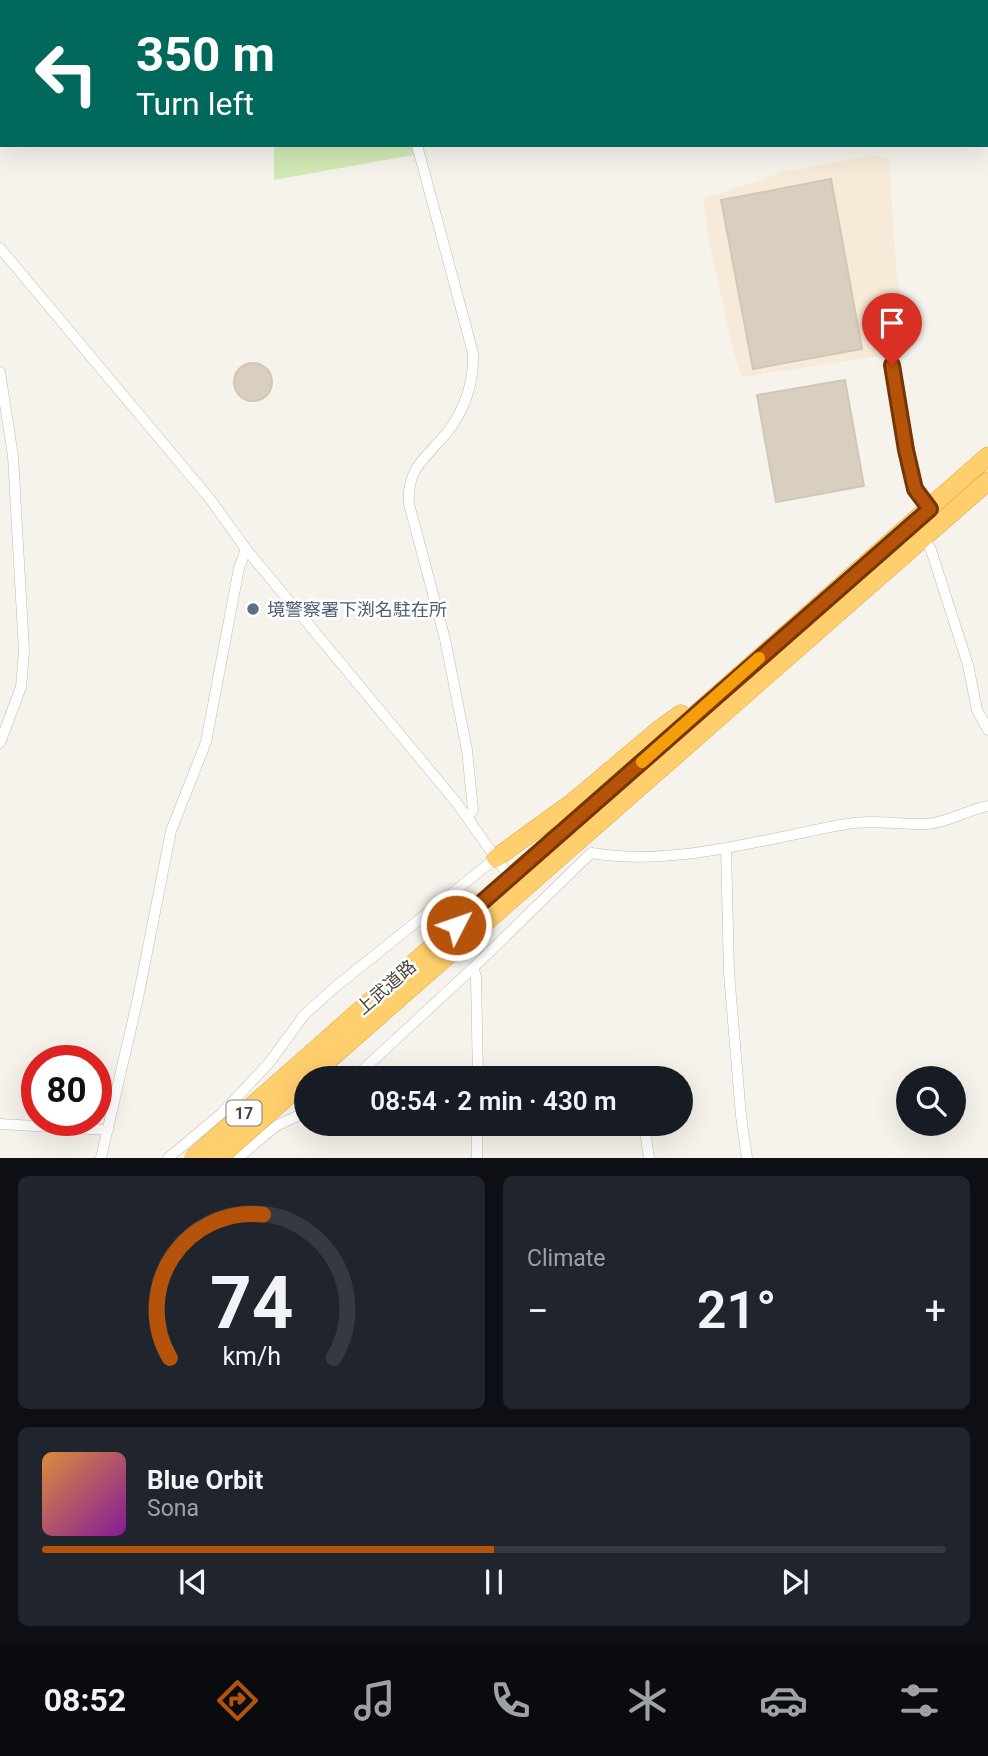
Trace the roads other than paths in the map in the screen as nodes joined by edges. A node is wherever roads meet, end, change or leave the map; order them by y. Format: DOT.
graph roads {
  1 [pos="418,147"];
  2 [pos="0,248"];
  3 [pos="892,365"];
  4 [pos="0,372"];
  5 [pos="988,456"];
  6 [pos="988,481"];
  7 [pos="930,509"];
  8 [pos="925,539"];
  9 [pos="246,549"];
  10 [pos="739,676"];
  11 [pos="988,730"];
  12 [pos="0,743"];
  13 [pos="988,806"];
  14 [pos="468,817"];
  15 [pos="726,849"];
  16 [pos="500,863"];
  17 [pos="527,897"];
  18 [pos="536,907"];
  19 [pos="473,968"];
  20 [pos="313,1066"];
  21 [pos="313,1066"];
  22 [pos="367,1066"];
  23 [pos="478,1066"];
  24 [pos="294,1082"];
  25 [pos="294,1084"];
  26 [pos="112,1109"];
  27 [pos="222,1114"];
  28 [pos="294,1118"];
  29 [pos="0,1124"];
  30 [pos="21,1125"];
  31 [pos="106,1136"];
  32 [pos="477,1136"];
  33 [pos="646,1136"];
  34 [pos="251,1146"];
  35 [pos="101,1157"];
  36 [pos="168,1157"];
  37 [pos="193,1157"];
  38 [pos="218,1157"];
  39 [pos="238,1157"];
  40 [pos="477,1157"];
  41 [pos="649,1157"];
  42 [pos="747,1157"];
  1 -- 14 [label="street"];
  2 -- 9 [label="street"];
  3 -- 7 [label="street"];
  4 -- 12 [label="street"];
  5 -- 7 [label="highway, 上武道路 / 17"];
  6 -- 8 [label="highway, 上武道路 / 17"];
  7 -- 10 [label="highway, 上武道路 / 17"];
  8 -- 11 [label="street"];
  8 -- 20 [label="highway, 上武道路 / 17"];
  9 -- 14 [label="street"];
  9 -- 26 [label="street"];
  10 -- 16 [label="highway"];
  10 -- 21 [label="highway, 上武道路 / 17"];
  13 -- 15 [label="street"];
  14 -- 16 [label="street"];
  15 -- 18 [label="street"];
  15 -- 42 [label="street"];
  16 -- 27 [label="street"];
  17 -- 18 [label="street"];
  18 -- 19 [label="street"];
  19 -- 22 [label="street"];
  19 -- 23 [label="street"];
  24 -- 37 [label="highway, 上武道路 / 17, bridge"];
  25 -- 38 [label="highway, 上武道路 / 17, bridge"];
  27 -- 34 [label="street"];
  27 -- 36 [label="street"];
  28 -- 34 [label="street"];
  29 -- 30 [label="street"];
  31 -- 35 [label="street"];
  32 -- 40 [label="street"];
  33 -- 41 [label="street"];
  34 -- 39 [label="street"];
}
